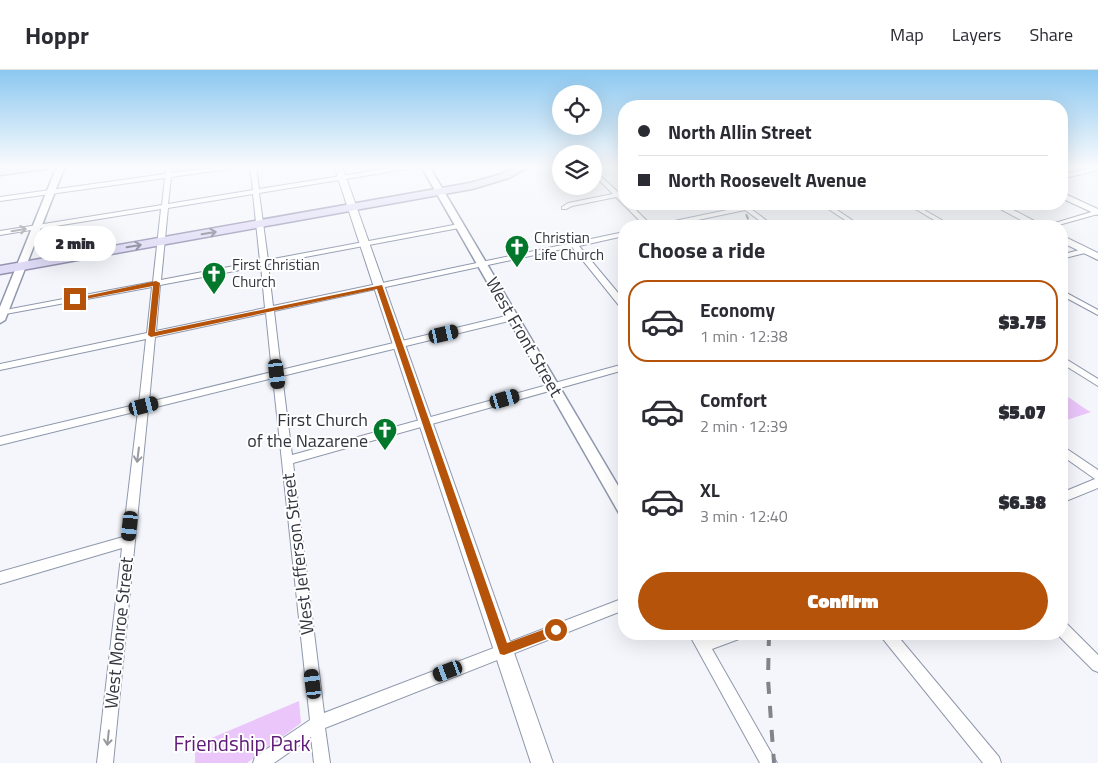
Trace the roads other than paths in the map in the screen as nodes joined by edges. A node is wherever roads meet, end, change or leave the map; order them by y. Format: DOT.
graph roads {
  1 [pos="48,198"];
  2 [pos="166,198"];
  3 [pos="211,198"];
  4 [pos="257,198"];
  5 [pos="350,198"];
  6 [pos="406,198"];
  7 [pos="444,198"];
  8 [pos="598,198"];
  9 [pos="1068,198"];
  10 [pos="165,206"];
  11 [pos="353,208"];
  12 [pos="564,208"];
  13 [pos="632,210"];
  14 [pos="736,210"];
  15 [pos="749,210"];
  16 [pos="833,210"];
  17 [pos="921,210"];
  18 [pos="1007,210"];
  19 [pos="1098,212"];
  20 [pos="643,220"];
  21 [pos="689,220"];
  22 [pos="763,220"];
  23 [pos="849,220"];
  24 [pos="938,220"];
  25 [pos="1027,220"];
  26 [pos="1068,220"];
  27 [pos="260,224"];
  28 [pos="459,226"];
  29 [pos="37,227"];
  30 [pos="0,233"];
  31 [pos="618,235"];
  32 [pos="1068,241"];
  33 [pos="161,242"];
  34 [pos="365,244"];
  35 [pos="574,245"];
  36 [pos="1086,250"];
  37 [pos="1068,255"];
  38 [pos="1098,257"];
  39 [pos="264,263"];
  40 [pos="482,265"];
  41 [pos="20,266"];
  42 [pos="0,270"];
  43 [pos="156,283"];
  44 [pos="380,286"];
  45 [pos="1068,296"];
  46 [pos="618,299"];
  47 [pos="270,310"];
  48 [pos="1098,314"];
  49 [pos="1,316"];
  50 [pos="514,318"];
  51 [pos="151,335"];
  52 [pos="400,345"];
  53 [pos="1068,364"];
  54 [pos="0,367"];
  55 [pos="618,369"];
  56 [pos="277,374"];
  57 [pos="1098,384"];
  58 [pos="553,386"];
  59 [pos="144,406"];
  60 [pos="426,421"];
  61 [pos="0,441"];
  62 [pos="1068,453"];
  63 [pos="287,460"];
  64 [pos="1098,476"];
  65 [pos="1098,483"];
  66 [pos="1068,495"];
  67 [pos="618,499"];
  68 [pos="129,541"];
  69 [pos="0,578"];
  70 [pos="618,606"];
  71 [pos="1068,635"];
  72 [pos="699,640"];
  73 [pos="893,640"];
  74 [pos="504,650"];
  75 [pos="1098,665"];
  76 [pos="318,723"];
  77 [pos="105,763"];
  78 [pos="261,763"];
  79 [pos="322,763"];
  80 [pos="542,763"];
  81 [pos="769,763"];
  82 [pos="993,763"];
  1 -- 29 [label="street"];
  2 -- 10 [label="street, West Monroe Street"];
  3 -- 10 [label="street"];
  4 -- 27 [label="street, West Jefferson Street"];
  5 -- 11 [label="main road"];
  6 -- 11 [label="main road"];
  7 -- 28 [label="street, West Front Street"];
  8 -- 12 [label="street"];
  9 -- 19 [label="main road"];
  10 -- 29 [label="street"];
  10 -- 33 [label="street, West Monroe Street"];
  11 -- 27 [label="main road"];
  11 -- 34 [label="main road"];
  13 -- 20 [label="street"];
  14 -- 21 [label="street"];
  15 -- 22 [label="street"];
  16 -- 23 [label="street"];
  17 -- 24 [label="street"];
  18 -- 25 [label="main road"];
  19 -- 26 [label="street"];
  33 -- 27 [label="main road, one-way"];
  27 -- 39 [label="street, West Jefferson Street"];
  28 -- 34 [label="street"];
  28 -- 40 [label="street, West Front Street"];
  30 -- 29 [label="street, one-way"];
  29 -- 41 [label="street"];
  31 -- 35 [label="street"];
  32 -- 36 [label="main road"];
  41 -- 33 [label="main road, one-way"];
  33 -- 43 [label="street, West Monroe Street"];
  34 -- 39 [label="street"];
  34 -- 44 [label="main road"];
  35 -- 40 [label="street"];
  35 -- 46 [label="street"];
  36 -- 37 [label="street"];
  36 -- 38 [label="main road"];
  39 -- 43 [label="street"];
  39 -- 47 [label="street, West Jefferson Street"];
  40 -- 44 [label="street"];
  40 -- 50 [label="street, West Front Street"];
  41 -- 42 [label="main road"];
  41 -- 49 [label="street"];
  43 -- 49 [label="street"];
  43 -- 51 [label="street, West Monroe Street"];
  44 -- 47 [label="street"];
  44 -- 52 [label="main road"];
  45 -- 48 [label="street"];
  47 -- 51 [label="street"];
  47 -- 56 [label="street, West Jefferson Street"];
  50 -- 52 [label="street"];
  50 -- 58 [label="street, West Front Street"];
  51 -- 54 [label="street"];
  51 -- 59 [label="street, West Monroe Street"];
  52 -- 56 [label="street"];
  52 -- 60 [label="main road"];
  53 -- 57 [label="street"];
  55 -- 58 [label="street"];
  56 -- 59 [label="street"];
  56 -- 63 [label="street, West Jefferson Street"];
  58 -- 60 [label="street"];
  58 -- 67 [label="street, West Front Street"];
  59 -- 61 [label="street"];
  59 -- 68 [label="street, West Monroe Street, one-way"];
  60 -- 63 [label="street"];
  60 -- 74 [label="main road"];
  62 -- 64 [label="street"];
  63 -- 76 [label="street, West Jefferson Street"];
  65 -- 66 [label="street"];
  68 -- 69 [label="street"];
  68 -- 77 [label="street, West Monroe Street, one-way"];
  70 -- 74 [label="street"];
  71 -- 75 [label="street"];
  72 -- 81 [label="street"];
  73 -- 82 [label="street"];
  74 -- 76 [label="street"];
  74 -- 80 [label="main road"];
  76 -- 78 [label="street"];
  76 -- 79 [label="street, West Jefferson Street"];
}
